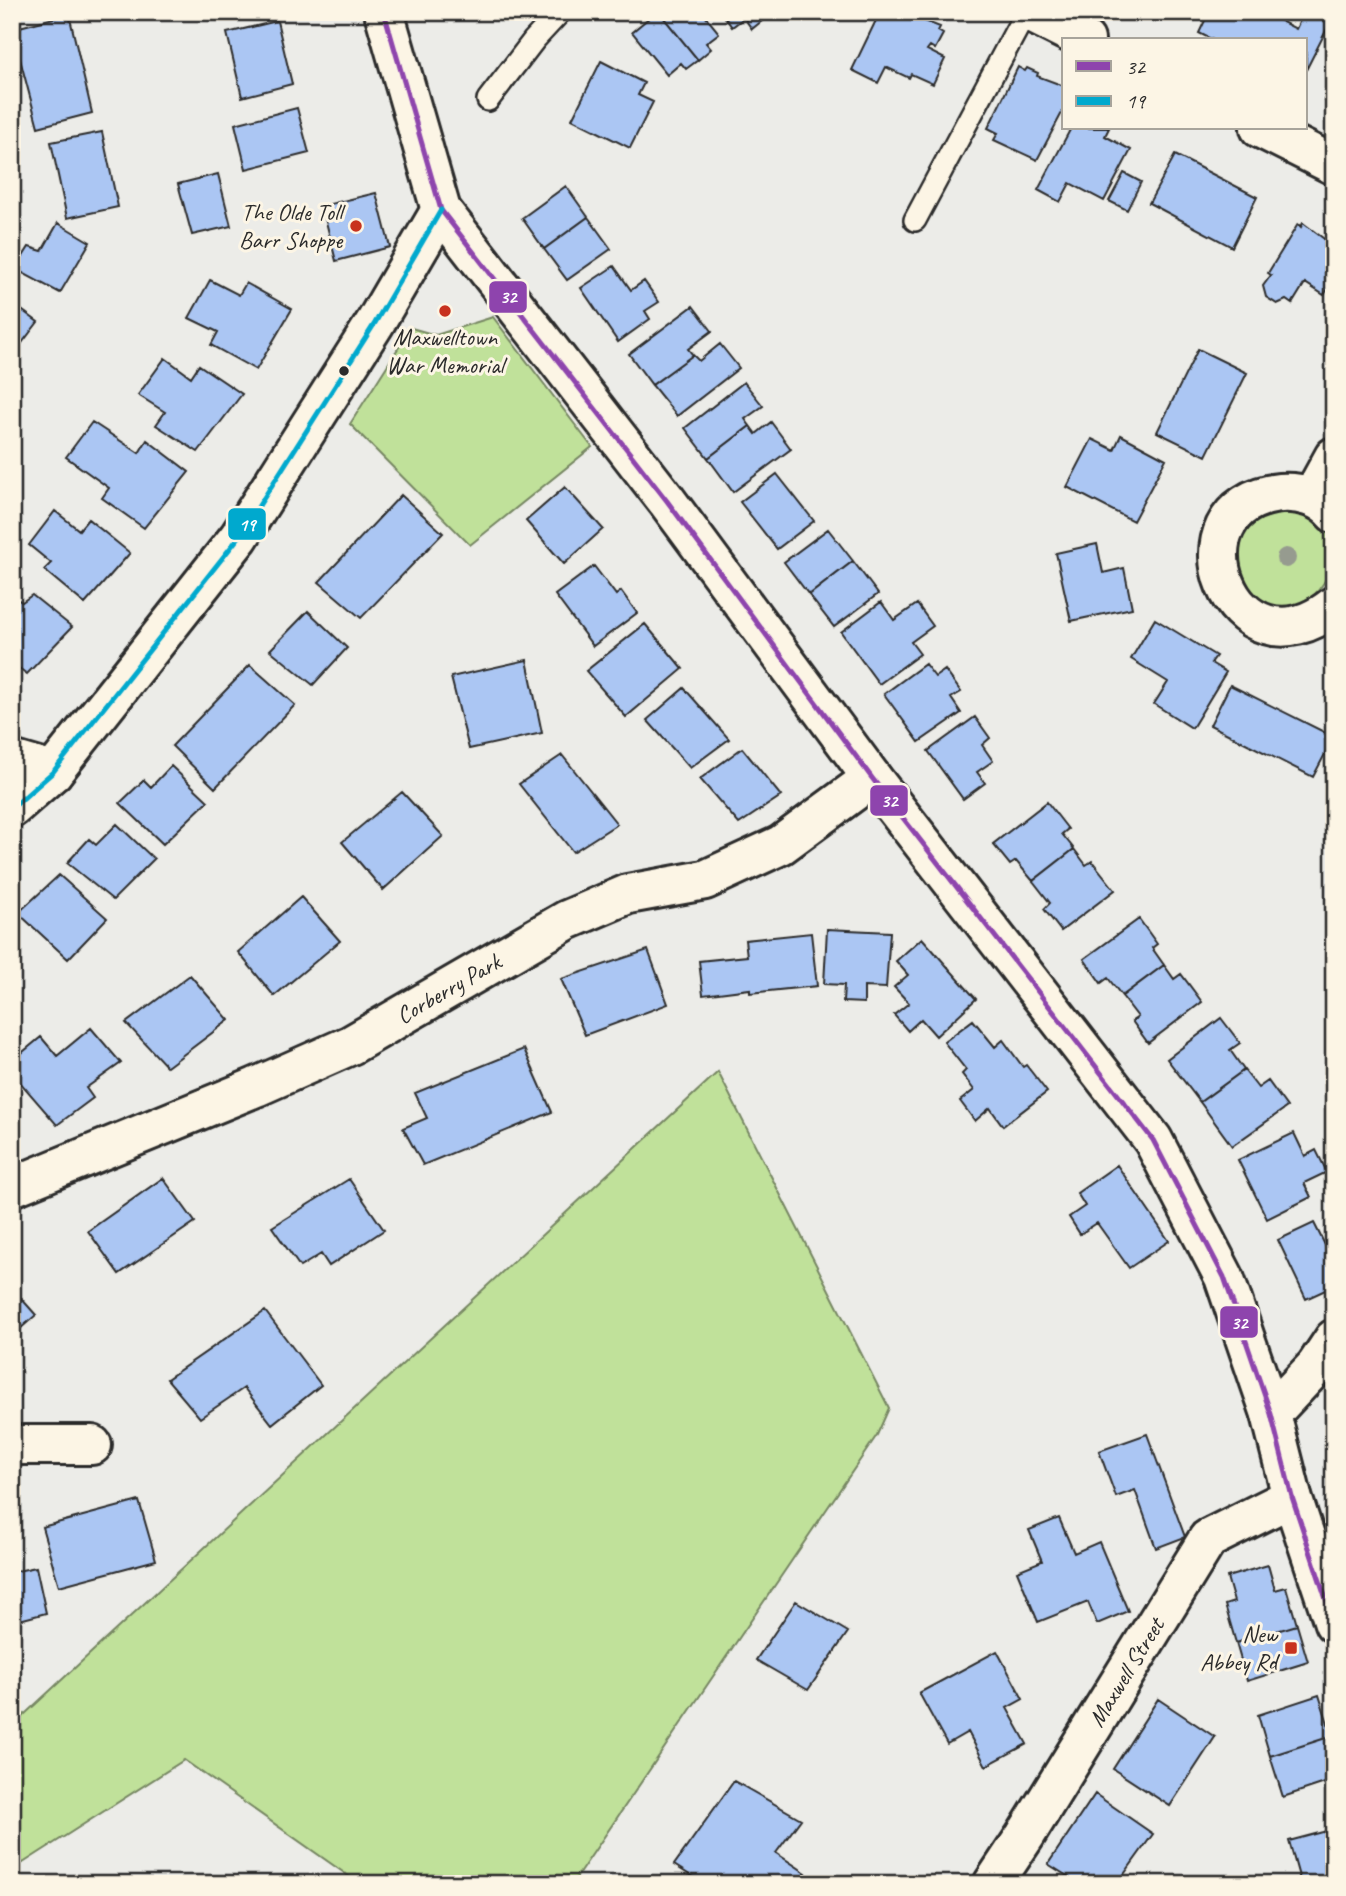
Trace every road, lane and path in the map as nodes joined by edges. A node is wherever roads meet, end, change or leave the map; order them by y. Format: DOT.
graph roads {
  1 [pos="384,12"];
  2 [pos="560,12"];
  3 [pos="1027,12"];
  4 [pos="1081,38"];
  5 [pos="488,100"];
  6 [pos="1264,130"];
  7 [pos="1334,165"];
  8 [pos="441,210"];
  9 [pos="915,220"];
  10 [pos="1334,457"];
  11 [pos="1323,505"];
  12 [pos="1334,606"];
  13 [pos="12,760"];
  14 [pos="53,772"];
  15 [pos="872,778"];
  16 [pos="12,808"];
  17 [pos="12,1187"];
  18 [pos="1334,1339"];
  19 [pos="1271,1414"];
  20 [pos="12,1445"];
  21 [pos="92,1445"];
  22 [pos="1292,1497"];
  23 [pos="1334,1623"];
  24 [pos="993,1884"];
  1 -- 8 [label="street"];
  2 -- 5 [label="lane"];
  3 -- 4 [label="street"];
  3 -- 9 [label="lane"];
  6 -- 7 [label="street"];
  8 -- 14 [label="street"];
  8 -- 15 [label="street"];
  10 -- 11 [label="street"];
  11 -- 12 [label="street"];
  13 -- 14 [label="street"];
  14 -- 16 [label="street"];
  15 -- 17 [label="street, Corberry Park"];
  15 -- 19 [label="street"];
  18 -- 19 [label="street"];
  19 -- 22 [label="street"];
  20 -- 21 [label="street"];
  22 -- 23 [label="street"];
  22 -- 24 [label="street, Maxwell Street"];
}
